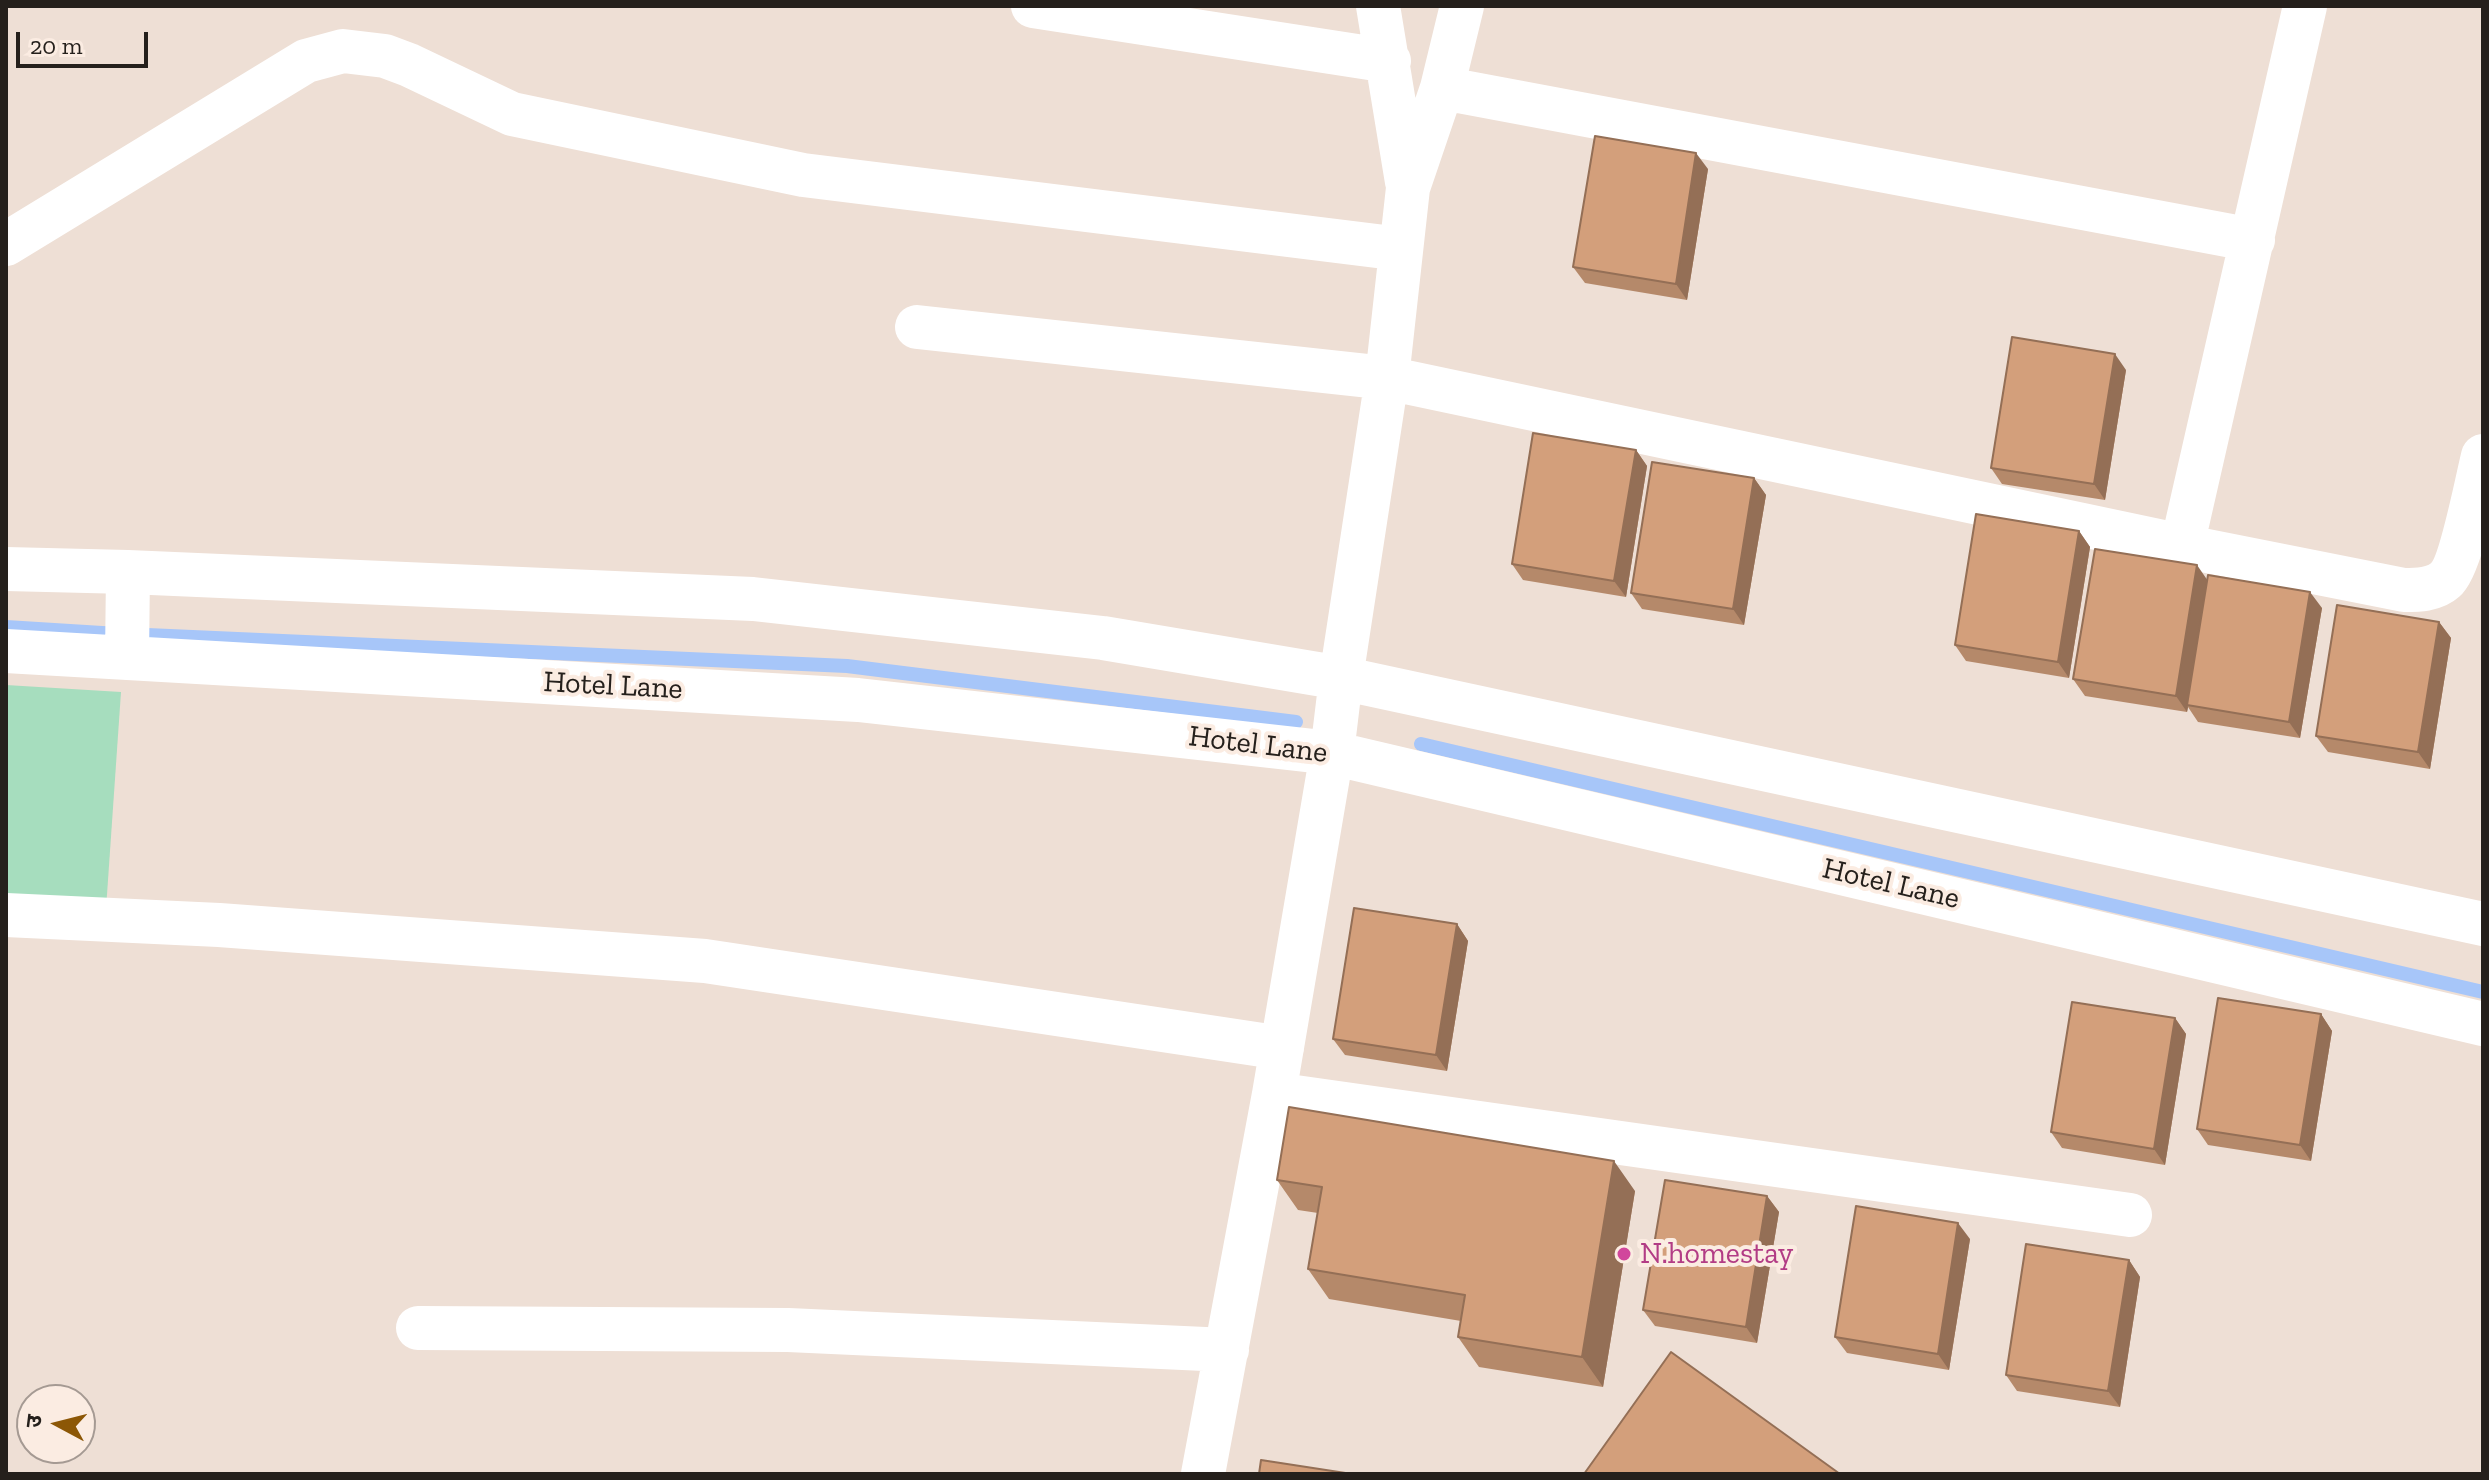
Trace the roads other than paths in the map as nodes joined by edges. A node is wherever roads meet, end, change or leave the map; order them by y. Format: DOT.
graph roads {
  1 [pos="1033,6"];
  2 [pos="1378,6"];
  3 [pos="1462,6"];
  4 [pos="2305,6"];
  5 [pos="1389,61"];
  6 [pos="1442,88"];
  7 [pos="1408,188"];
  8 [pos="2253,240"];
  9 [pos="6,244"];
  10 [pos="1401,249"];
  11 [pos="917,327"];
  12 [pos="1387,378"];
  13 [pos="2483,456"];
  14 [pos="2182,546"];
  15 [pos="6,569"];
  16 [pos="128,572"];
  17 [pos="6,651"];
  18 [pos="127,658"];
  19 [pos="1341,678"];
  20 [pos="1332,753"];
  21 [pos="6,915"];
  22 [pos="2483,924"];
  23 [pos="2483,1024"];
  24 [pos="1282,1048"];
  25 [pos="1274,1094"];
  26 [pos="2130,1215"];
  27 [pos="418,1328"];
  28 [pos="1227,1350"];
  29 [pos="1203,1474"];
  1 -- 5 [label="street"];
  2 -- 5 [label="street"];
  3 -- 6 [label="street"];
  4 -- 8 [label="street"];
  5 -- 7 [label="street"];
  6 -- 7 [label="street"];
  6 -- 8 [label="street"];
  7 -- 10 [label="street"];
  8 -- 14 [label="street"];
  9 -- 10 [label="street"];
  10 -- 12 [label="street"];
  11 -- 12 [label="street"];
  12 -- 14 [label="street"];
  12 -- 19 [label="street"];
  13 -- 14 [label="street"];
  15 -- 16 [label="street"];
  16 -- 18 [label="street"];
  16 -- 19 [label="street"];
  17 -- 18 [label="street, Hotel Lane"];
  18 -- 20 [label="street, Hotel Lane"];
  19 -- 20 [label="street"];
  19 -- 22 [label="street"];
  20 -- 23 [label="street, Hotel Lane"];
  20 -- 24 [label="street"];
  21 -- 24 [label="street"];
  24 -- 25 [label="street"];
  25 -- 26 [label="street"];
  25 -- 28 [label="street"];
  27 -- 28 [label="street"];
  28 -- 29 [label="street"];
}
